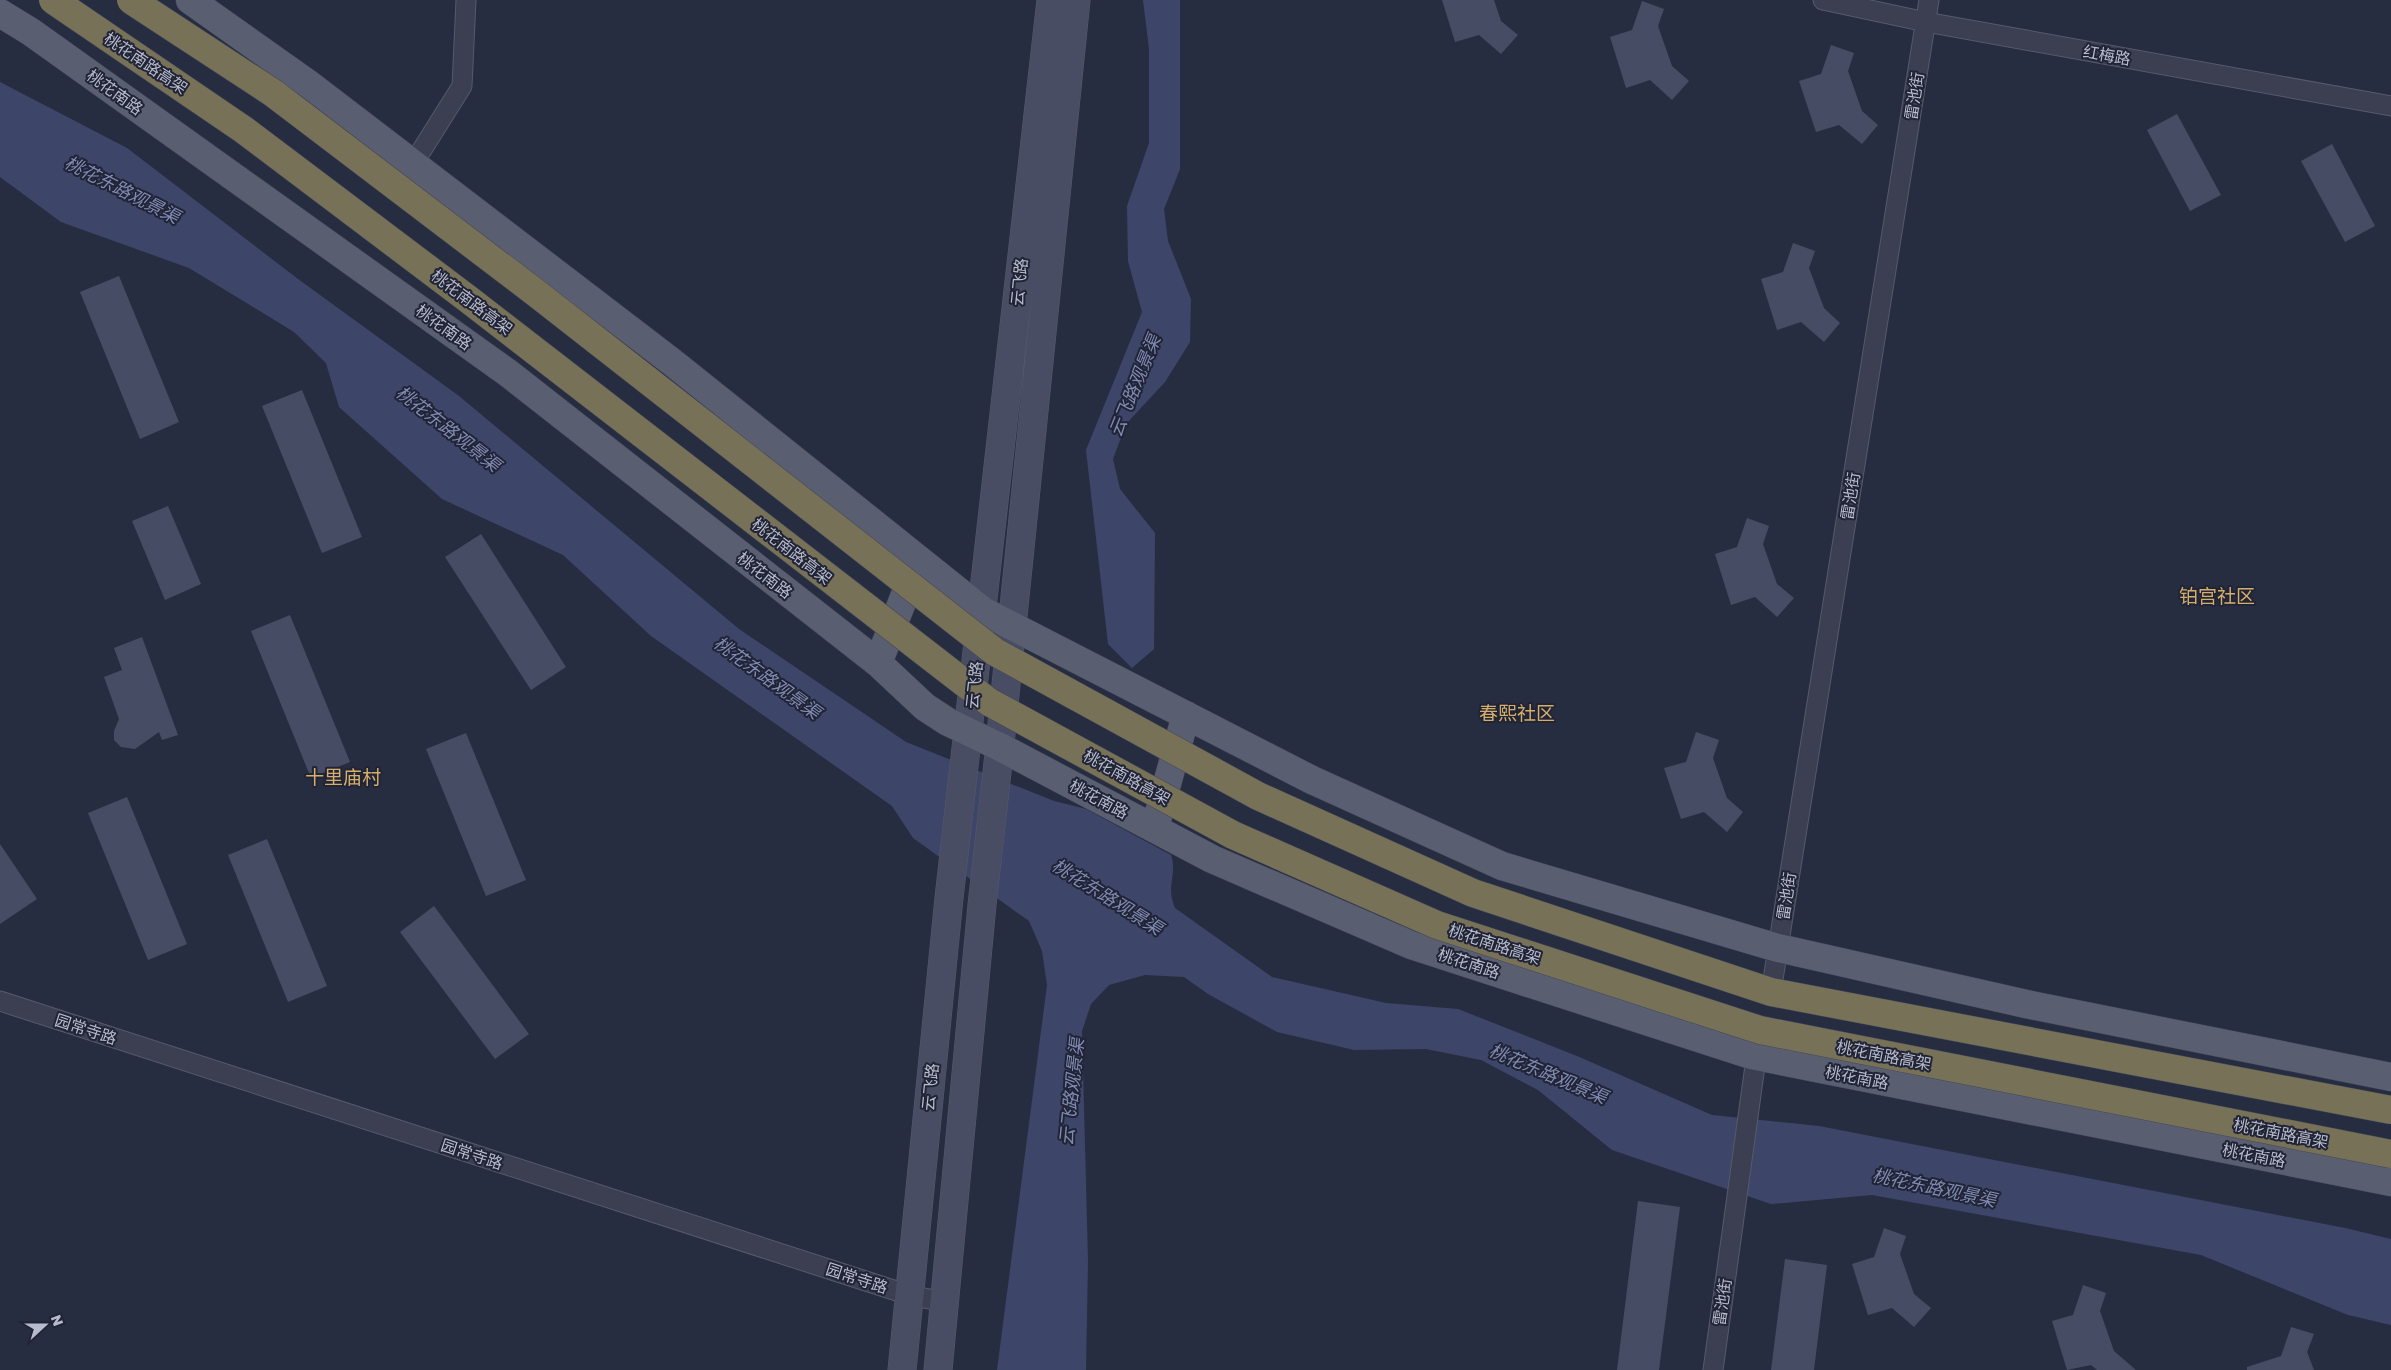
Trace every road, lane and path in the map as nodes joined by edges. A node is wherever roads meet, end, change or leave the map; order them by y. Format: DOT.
graph roads {
  1 [pos="53,0"];
  2 [pos="131,0"];
  3 [pos="190,0"];
  4 [pos="466,0"];
  5 [pos="1051,0"];
  6 [pos="1076,0"];
  7 [pos="1823,0"];
  8 [pos="1929,0"];
  9 [pos="0,13"];
  10 [pos="1926,22"];
  11 [pos="2391,106"];
  12 [pos="413,164"];
  13 [pos="919,558"];
  14 [pos="982,611"];
  15 [pos="1012,628"];
  16 [pos="878,663"];
  17 [pos="1186,715"];
  18 [pos="968,740"];
  19 [pos="999,755"];
  20 [pos="1155,829"];
  21 [pos="1778,948"];
  22 [pos="1770,992"];
  23 [pos="0,1001"];
  24 [pos="1758,1044"];
  25 [pos="2391,1077"];
  26 [pos="2391,1110"];
  27 [pos="2391,1154"];
  28 [pos="2391,1182"];
  29 [pos="909,1295"];
  30 [pos="944,1302"];
  31 [pos="902,1370"];
  32 [pos="938,1370"];
  33 [pos="1713,1370"];
  1 -- 24 [label="highway, 桃花南路高架, bridge"];
  2 -- 22 [label="highway, bridge"];
  3 -- 12 [label="main road"];
  4 -- 12 [label="street"];
  5 -- 14 [label="main road, 云飞路"];
  6 -- 15 [label="main road, 云飞路"];
  7 -- 10 [label="street, 红梅路"];
  8 -- 10 [label="street, 雷池街"];
  9 -- 16 [label="main road, 桃花南路"];
  10 -- 11 [label="street, 红梅路"];
  10 -- 21 [label="street, 雷池街"];
  12 -- 13 [label="main road"];
  13 -- 14 [label="main road"];
  13 -- 16 [label="main road"];
  14 -- 15 [label="main road"];
  14 -- 18 [label="main road, 云飞路"];
  15 -- 17 [label="main road"];
  15 -- 19 [label="main road, 云飞路"];
  16 -- 18 [label="main road, 桃花南路"];
  17 -- 20 [label="main road"];
  17 -- 21 [label="main road"];
  18 -- 19 [label="main road, 桃花南路"];
  18 -- 29 [label="main road, 云飞路"];
  19 -- 20 [label="main road, 桃花南路"];
  19 -- 30 [label="main road, 云飞路"];
  20 -- 24 [label="main road, 桃花南路"];
  21 -- 22 [label="street, 雷池街"];
  21 -- 25 [label="main road"];
  22 -- 26 [label="highway, bridge"];
  23 -- 29 [label="street, 园常寺路"];
  24 -- 27 [label="highway, 桃花南路高架, bridge"];
  24 -- 28 [label="main road, 桃花南路"];
  24 -- 33 [label="street, 雷池街"];
  29 -- 30 [label="street, 园常寺路"];
  29 -- 31 [label="main road, 云飞路"];
  30 -- 32 [label="main road, 云飞路"];
}
